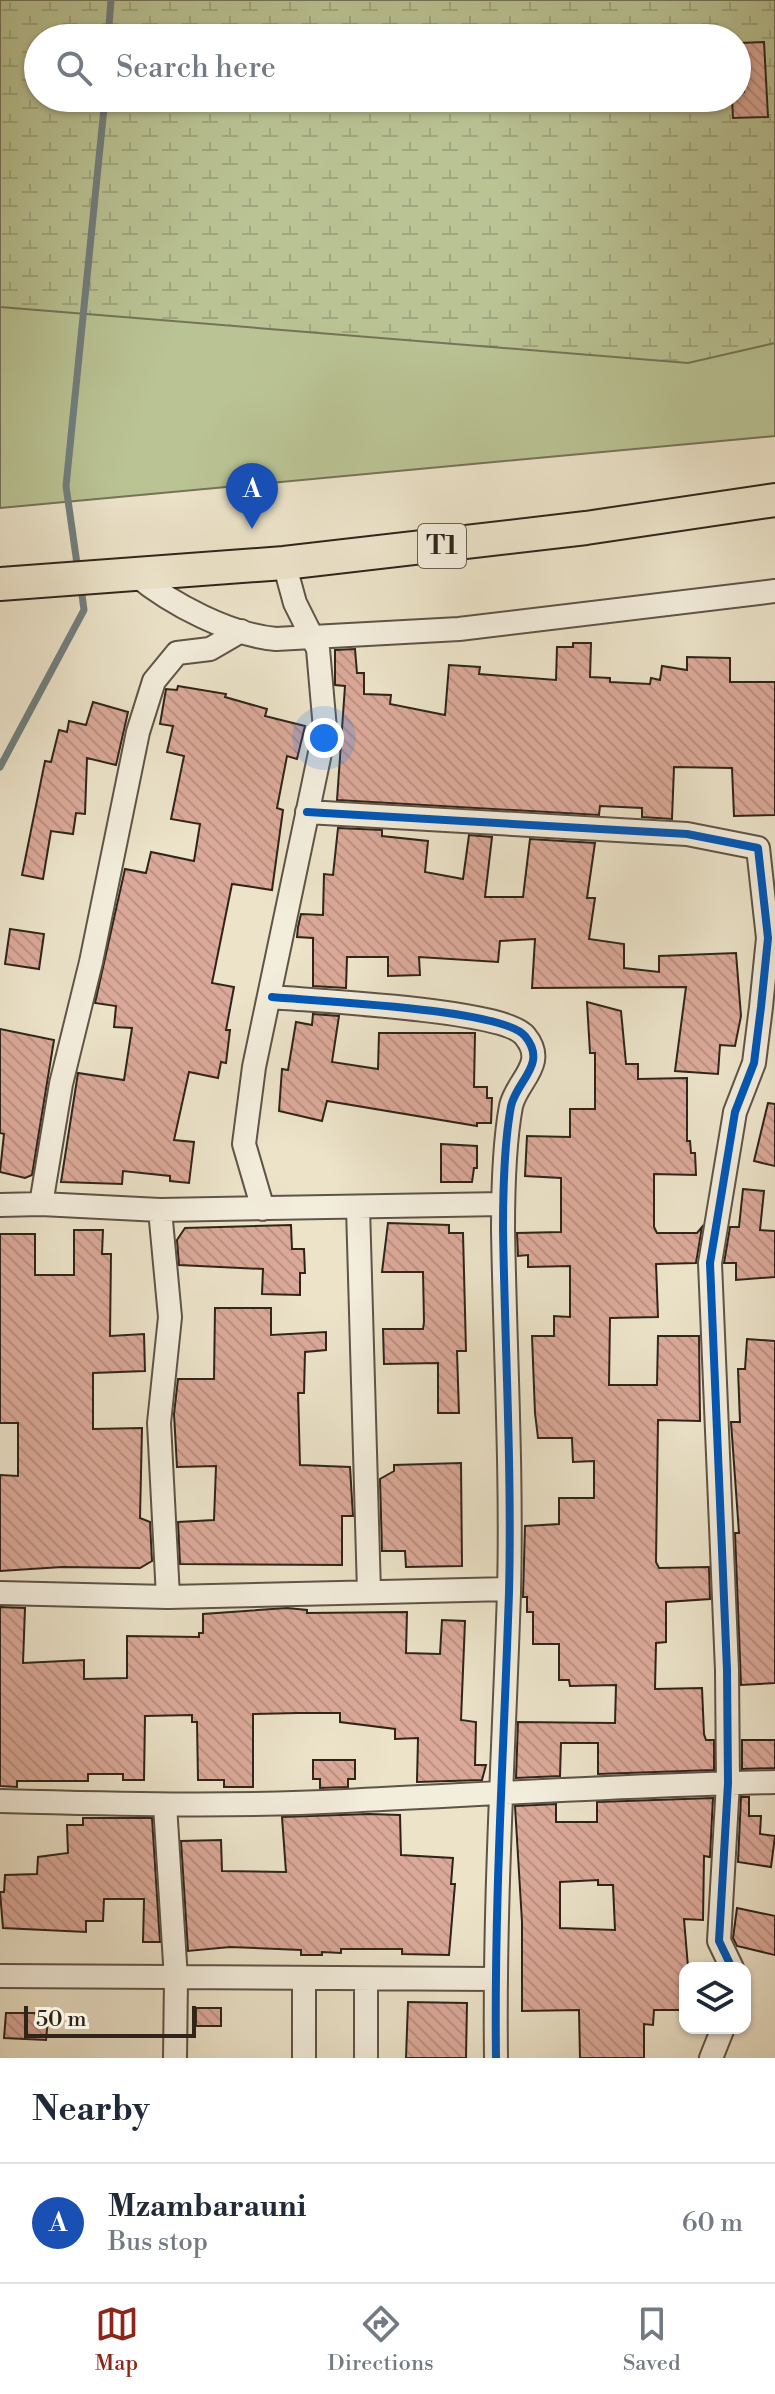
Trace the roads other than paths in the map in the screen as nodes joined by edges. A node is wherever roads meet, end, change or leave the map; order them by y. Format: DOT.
graph roads {
  1 [pos="775,500"];
  2 [pos="284,563"];
  3 [pos="122,575"];
  4 [pos="0,584"];
  5 [pos="775,591"];
  6 [pos="241,631"];
  7 [pos="310,636"];
  8 [pos="307,812"];
  9 [pos="272,997"];
  10 [pos="41,1204"];
  11 [pos="503,1204"];
  12 [pos="0,1205"];
  13 [pos="358,1207"];
  14 [pos="263,1209"];
  15 [pos="160,1210"];
  16 [pos="509,1589"];
  17 [pos="369,1592"];
  18 [pos="0,1593"];
  19 [pos="168,1597"];
  20 [pos="775,1782"];
  21 [pos="728,1783"];
  22 [pos="500,1791"];
  23 [pos="0,1801"];
  24 [pos="165,1805"];
  25 [pos="729,1962"];
  26 [pos="0,1976"];
  27 [pos="176,1979"];
  28 [pos="304,1979"];
  29 [pos="366,1979"];
  30 [pos="495,1979"];
  31 [pos="721,2034"];
  32 [pos="175,2058"];
  33 [pos="304,2058"];
  34 [pos="366,2058"];
  35 [pos="496,2058"];
  36 [pos="711,2058"];
  1 -- 2 [label="highway, T1"];
  2 -- 3 [label="highway, T1"];
  2 -- 7 [label="street"];
  3 -- 4 [label="highway, T1"];
  3 -- 6 [label="street"];
  5 -- 7 [label="street"];
  6 -- 7 [label="street"];
  6 -- 10 [label="street"];
  7 -- 8 [label="street"];
  8 -- 9 [label="street"];
  8 -- 21 [label="street"];
  9 -- 11 [label="street"];
  9 -- 14 [label="street"];
  10 -- 12 [label="street"];
  10 -- 15 [label="street"];
  11 -- 13 [label="street"];
  11 -- 16 [label="street"];
  13 -- 14 [label="street"];
  13 -- 17 [label="street"];
  14 -- 15 [label="street"];
  15 -- 19 [label="street"];
  16 -- 17 [label="street"];
  16 -- 22 [label="street"];
  17 -- 19 [label="street"];
  18 -- 19 [label="street"];
  20 -- 21 [label="street"];
  21 -- 22 [label="street"];
  21 -- 25 [label="street"];
  22 -- 24 [label="street"];
  22 -- 30 [label="street"];
  23 -- 24 [label="street"];
  24 -- 27 [label="street"];
  26 -- 27 [label="street"];
  27 -- 28 [label="street"];
  27 -- 32 [label="street"];
  28 -- 29 [label="street"];
  28 -- 33 [label="street"];
  29 -- 30 [label="street"];
  29 -- 34 [label="street"];
  30 -- 35 [label="street"];
  31 -- 36 [label="street"];
}
